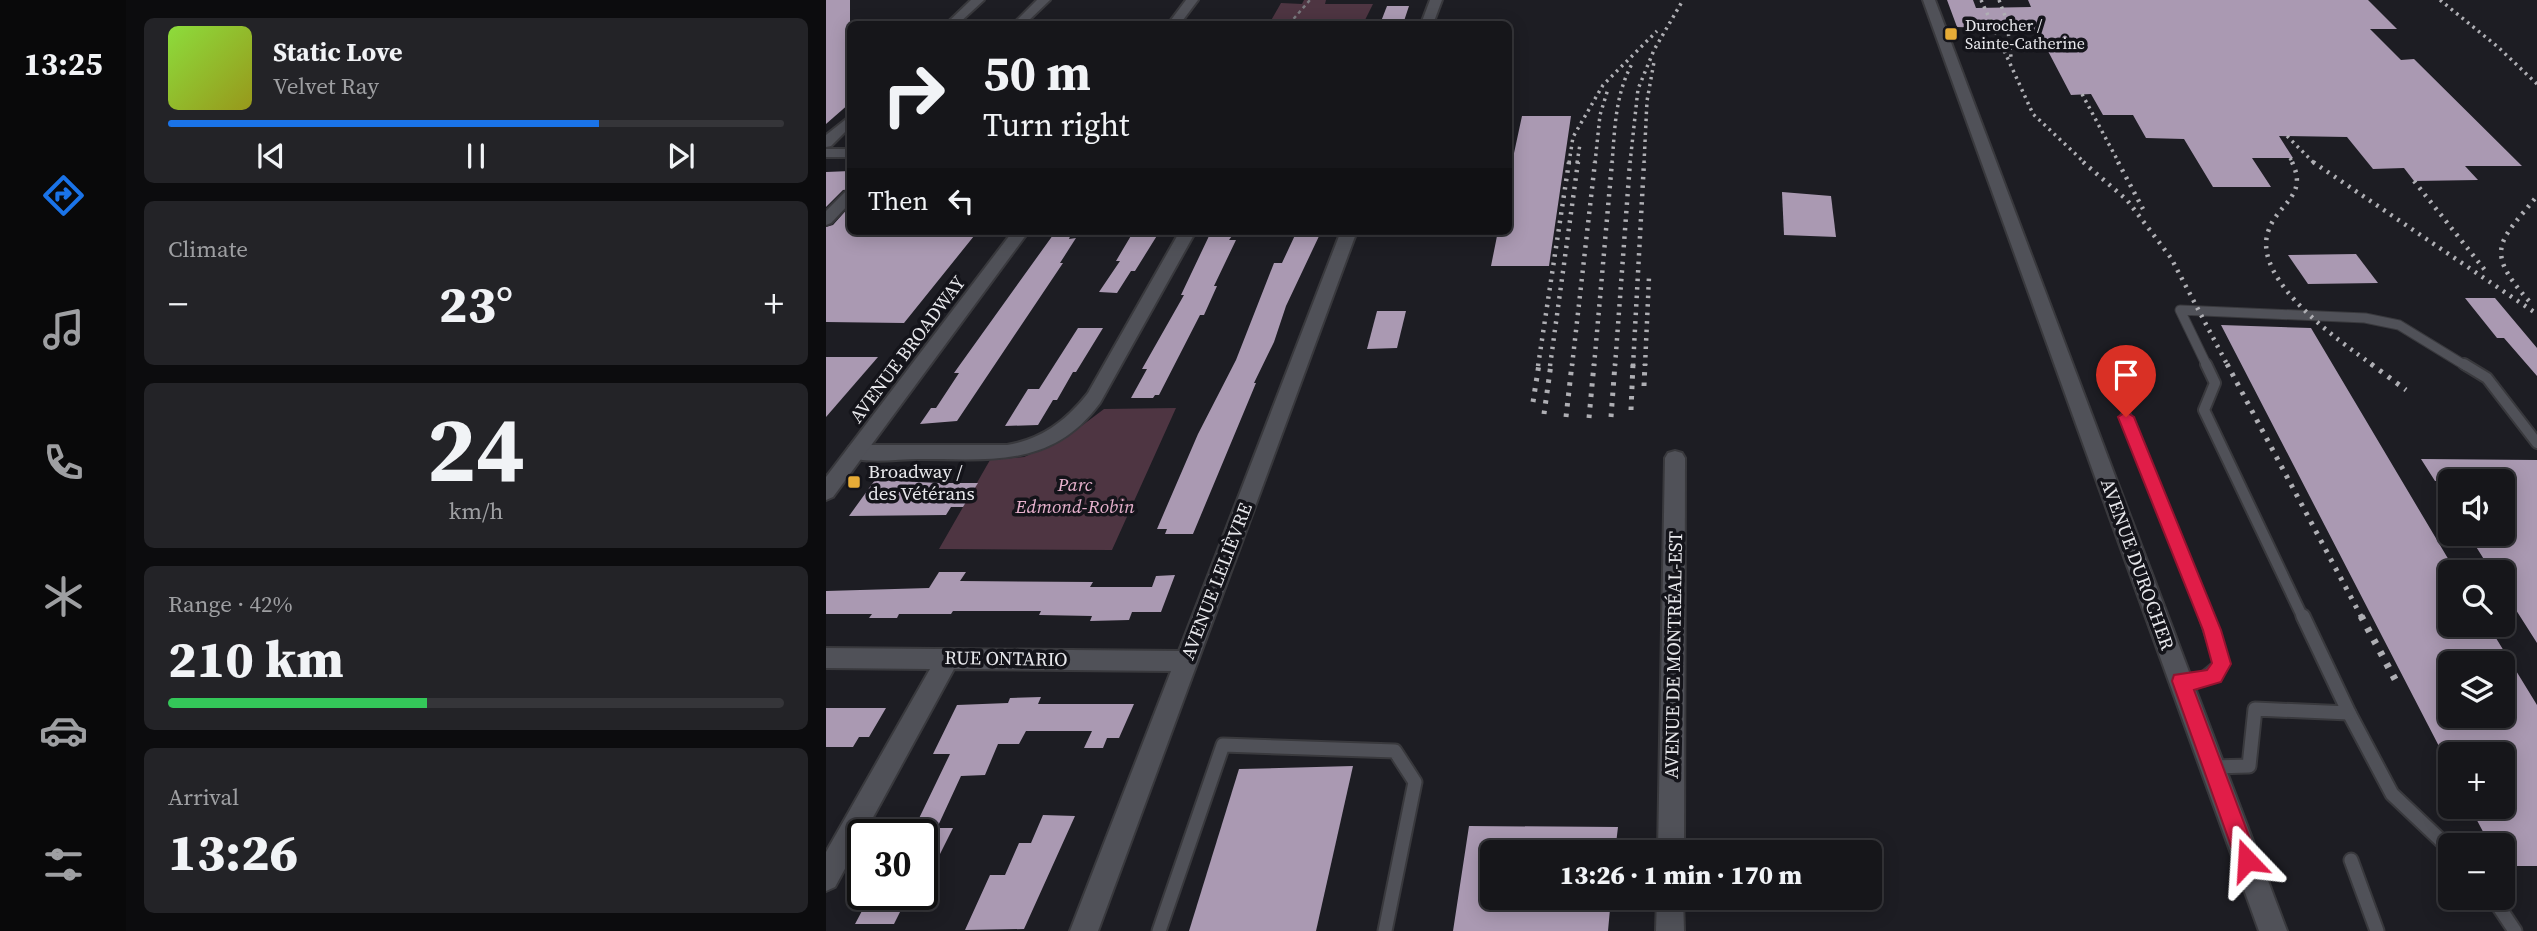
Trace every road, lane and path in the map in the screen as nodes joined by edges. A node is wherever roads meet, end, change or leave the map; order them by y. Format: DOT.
graph roads {
  1 [pos="978,0"];
  2 [pos="1044,0"];
  3 [pos="1192,0"];
  4 [pos="1310,0"];
  5 [pos="1436,0"];
  6 [pos="1929,0"];
  7 [pos="955,21"];
  8 [pos="1022,21"];
  9 [pos="1176,21"];
  10 [pos="1292,21"];
  11 [pos="1428,21"];
  12 [pos="847,123"];
  13 [pos="826,143"];
  14 [pos="826,153"];
  15 [pos="847,153"];
  16 [pos="847,198"];
  17 [pos="826,220"];
  18 [pos="1018,235"];
  19 [pos="1186,235"];
  20 [pos="1347,235"];
  21 [pos="2126,417"];
  22 [pos="2537,443"];
  23 [pos="856,452"];
  24 [pos="1675,458"];
  25 [pos="826,492"];
  26 [pos="826,657"];
  27 [pos="949,657"];
  28 [pos="1186,661"];
  29 [pos="2181,681"];
  30 [pos="2349,713"];
  31 [pos="2213,767"];
  32 [pos="2438,838"];
  33 [pos="1671,840"];
  34 [pos="2351,860"];
  35 [pos="826,878"];
  36 [pos="1670,910"];
  37 [pos="2501,910"];
  38 [pos="1084,931"];
  39 [pos="1159,931"];
  40 [pos="1385,931"];
  41 [pos="1670,931"];
  42 [pos="2273,931"];
  43 [pos="2377,931"];
  44 [pos="2515,931"];
  1 -- 7 [label="street"];
  2 -- 8 [label="street"];
  3 -- 9 [label="street"];
  4 -- 10 [label="path"];
  5 -- 11 [label="street"];
  6 -- 29 [label="street, AVENUE DUROCHER"];
  12 -- 13 [label="street"];
  14 -- 15 [label="street"];
  16 -- 17 [label="street"];
  18 -- 23 [label="street, AVENUE BROADWAY"];
  19 -- 23 [label="street"];
  20 -- 28 [label="street, AVENUE LELIÈVRE"];
  21 -- 29 [label="lane"];
  22 -- 30 [label="lane"];
  23 -- 25 [label="street, AVENUE BROADWAY"];
  24 -- 33 [label="street, AVENUE DE MONTRÉAL-EST"];
  26 -- 27 [label="street, RUE ONTARIO"];
  27 -- 28 [label="street, RUE ONTARIO"];
  27 -- 35 [label="street"];
  28 -- 38 [label="street, AVENUE LELIÈVRE"];
  29 -- 31 [label="street, AVENUE DUROCHER"];
  30 -- 31 [label="lane"];
  30 -- 32 [label="lane"];
  31 -- 42 [label="street, AVENUE DUROCHER"];
  34 -- 43 [label="lane"];
  36 -- 41 [label="street"];
  37 -- 44 [label="lane"];
  39 -- 40 [label="lane"];
}
